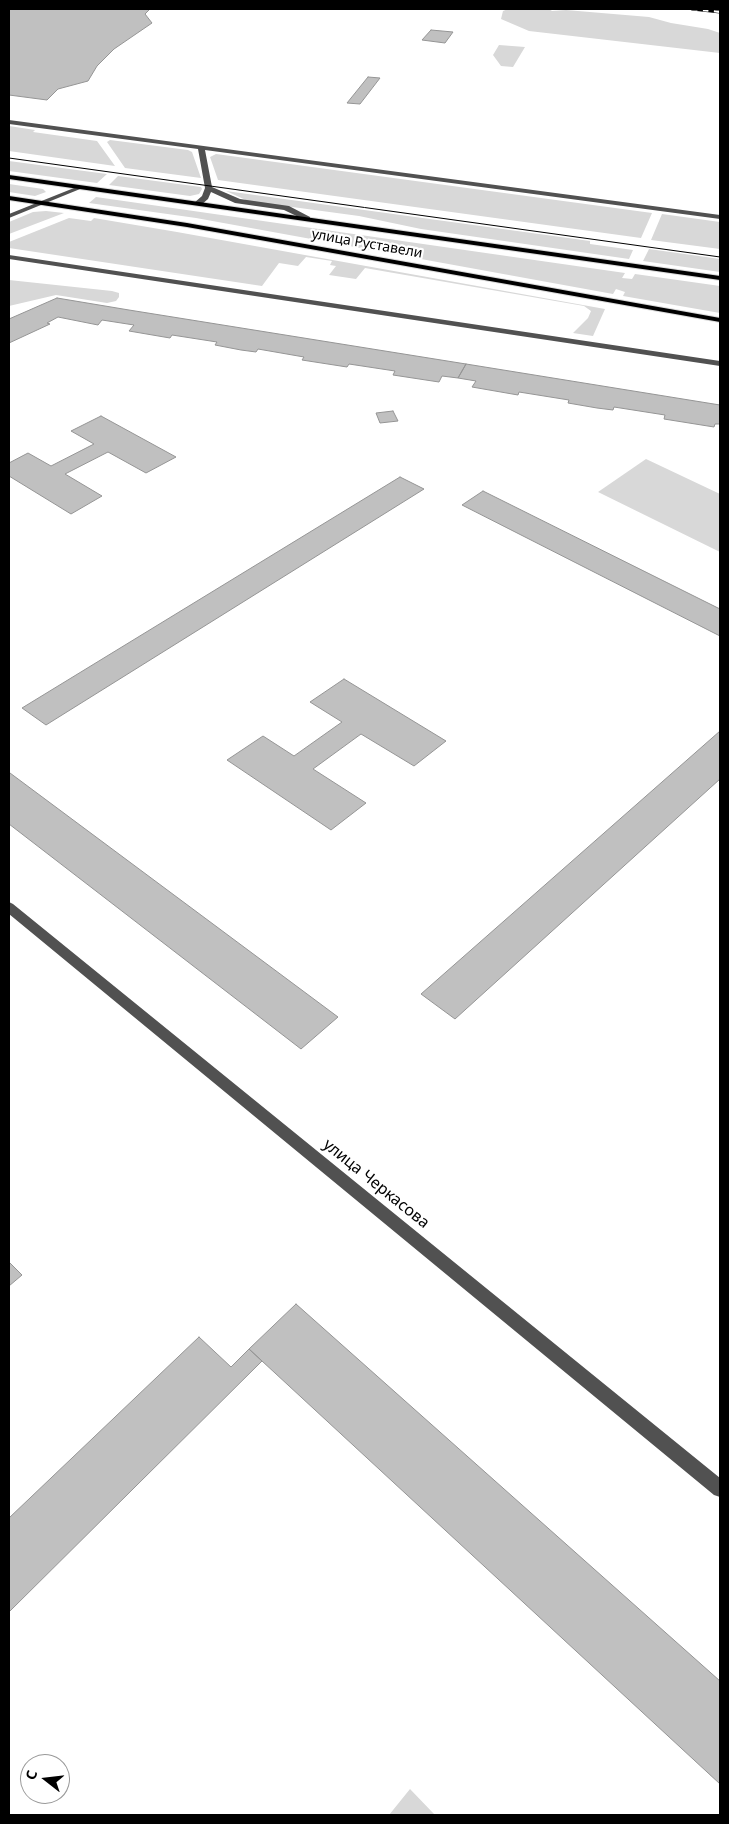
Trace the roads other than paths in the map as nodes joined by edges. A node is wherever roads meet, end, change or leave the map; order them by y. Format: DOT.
graph roads {
  1 [pos="9,122"];
  2 [pos="201,148"];
  3 [pos="9,177"];
  4 [pos="81,187"];
  5 [pos="209,188"];
  6 [pos="9,198"];
  7 [pos="42,203"];
  8 [pos="198,203"];
  9 [pos="9,216"];
  10 [pos="720,217"];
  11 [pos="307,219"];
  12 [pos="9,257"];
  13 [pos="720,278"];
  14 [pos="720,320"];
  15 [pos="720,364"];
  16 [pos="9,907"];
  17 [pos="720,1489"];
  1 -- 2 [label="street"];
  2 -- 5 [label="street"];
  2 -- 10 [label="street"];
  3 -- 4 [label="main road, улица Руставели"];
  4 -- 7 [label="street"];
  4 -- 8 [label="main road, улица Руставели"];
  5 -- 8 [label="street"];
  5 -- 11 [label="street"];
  6 -- 7 [label="main road, улица Руставели"];
  7 -- 9 [label="street"];
  7 -- 14 [label="main road, улица Руставели"];
  8 -- 11 [label="main road, улица Руставели"];
  11 -- 13 [label="main road, улица Руставели"];
  12 -- 15 [label="street"];
  16 -- 17 [label="street, улица Черкасова"];
}
